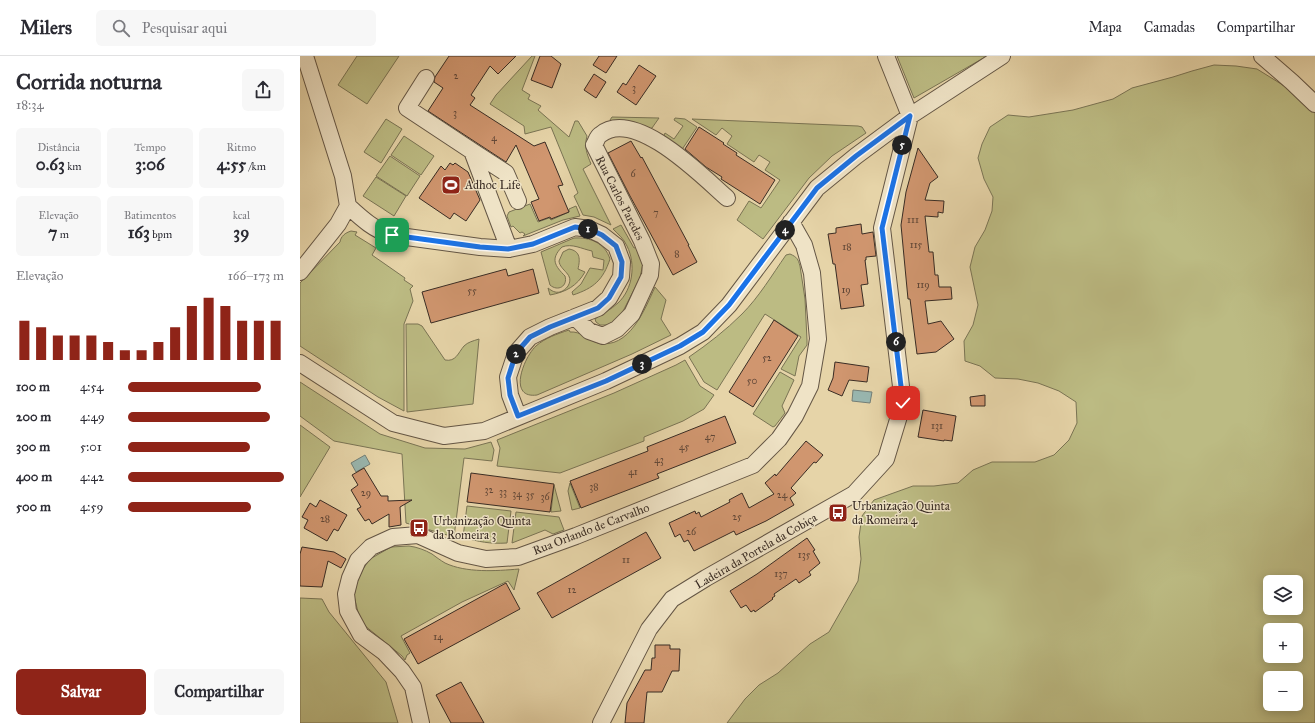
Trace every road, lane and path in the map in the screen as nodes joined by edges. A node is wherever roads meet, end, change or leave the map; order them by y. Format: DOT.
graph roads {
  1 [pos="305,56"];
  2 [pos="886,56"];
  3 [pos="1002,56"];
  4 [pos="1262,56"];
  5 [pos="426,78"];
  6 [pos="1315,104"];
  7 [pos="910,116"];
  8 [pos="472,151"];
  9 [pos="727,198"];
  10 [pos="518,201"];
  11 [pos="348,206"];
  12 [pos="791,222"];
  13 [pos="508,249"];
  14 [pos="300,272"];
  15 [pos="575,318"];
  16 [pos="300,363"];
  17 [pos="518,416"];
  18 [pos="421,723"];
  19 [pos="601,723"];
  1 -- 11 [label="street"];
  2 -- 7 [label="street"];
  3 -- 7 [label="street"];
  4 -- 6 [label="street"];
  5 -- 8 [label="street"];
  7 -- 12 [label="street"];
  7 -- 19 [label="street, Ladeira da Portela da Cobiça"];
  8 -- 10 [label="street"];
  8 -- 13 [label="street"];
  9 -- 15 [label="street, Rua Carlos Paredes"];
  11 -- 13 [label="street"];
  11 -- 14 [label="street"];
  12 -- 17 [label="street"];
  12 -- 18 [label="street, Rua Orlando de Carvalho"];
  13 -- 15 [label="street"];
  15 -- 17 [label="street"];
  16 -- 17 [label="street"];
}
